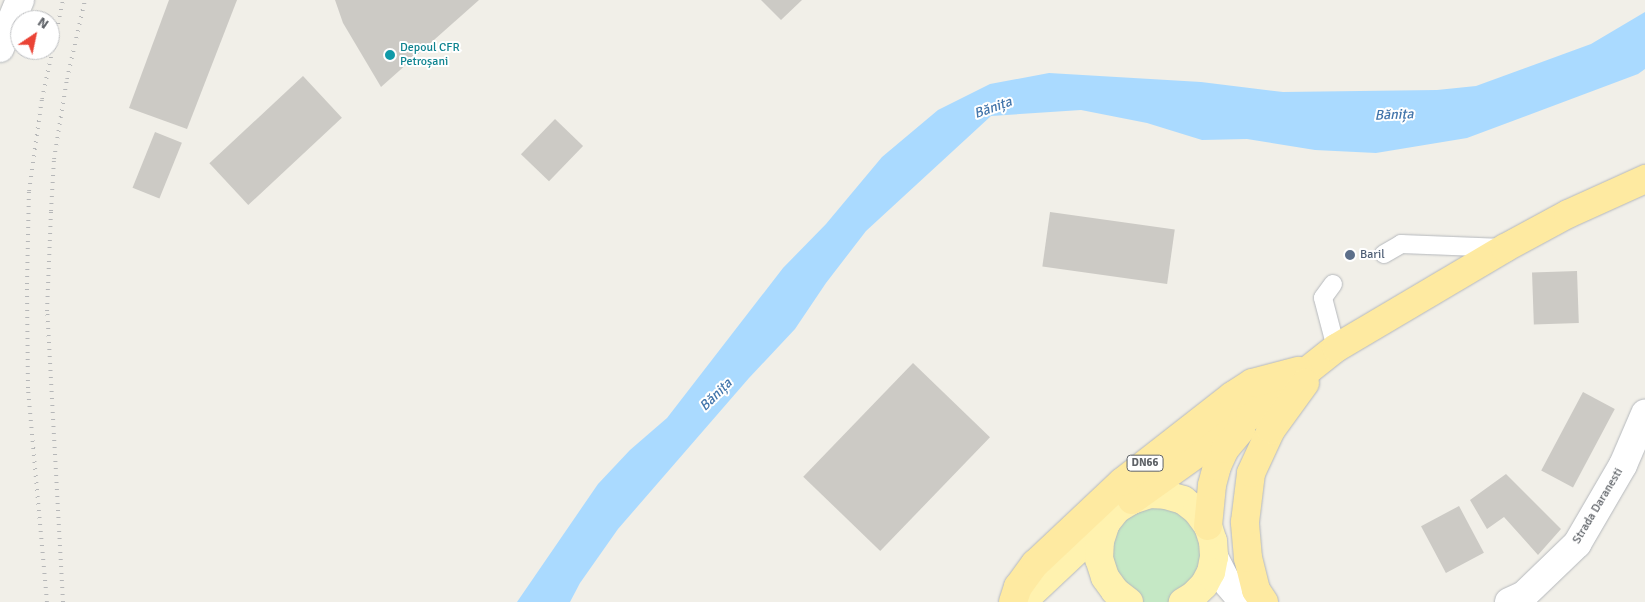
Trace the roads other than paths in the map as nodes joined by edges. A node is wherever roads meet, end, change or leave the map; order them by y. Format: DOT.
graph roads {
  1 [pos="20,0"];
  2 [pos="0,48"];
  3 [pos="1645,179"];
  4 [pos="1505,248"];
  5 [pos="1384,254"];
  6 [pos="1333,284"];
  7 [pos="1324,357"];
  8 [pos="1254,413"];
  9 [pos="1645,414"];
  10 [pos="1636,457"];
  11 [pos="1132,500"];
  12 [pos="1106,523"];
  13 [pos="1208,526"];
  14 [pos="1214,556"];
  15 [pos="1012,602"];
  16 [pos="1022,602"];
  17 [pos="1129,602"];
  18 [pos="1183,602"];
  19 [pos="1243,602"];
  20 [pos="1264,602"];
  21 [pos="1509,602"];
  1 -- 2 [label="street"];
  3 -- 4 [label="highway, DN66"];
  4 -- 5 [label="lane"];
  4 -- 7 [label="highway, DN66"];
  6 -- 7 [label="lane"];
  7 -- 8 [label="highway, DN66"];
  7 -- 15 [label="highway, DN66"];
  7 -- 20 [label="highway"];
  8 -- 11 [label="highway, DN66"];
  8 -- 13 [label="highway, DN66"];
  9 -- 10 [label="street, Strada Daranesti"];
  10 -- 21 [label="street, Strada Daranesti"];
  11 -- 12 [label="main road, DN66"];
  11 -- 13 [label="main road, DN66"];
  12 -- 16 [label="main road, DN66"];
  12 -- 17 [label="main road, DN66"];
  13 -- 14 [label="main road, DN66"];
  14 -- 18 [label="main road, DN66"];
  14 -- 19 [label="street"];
}
